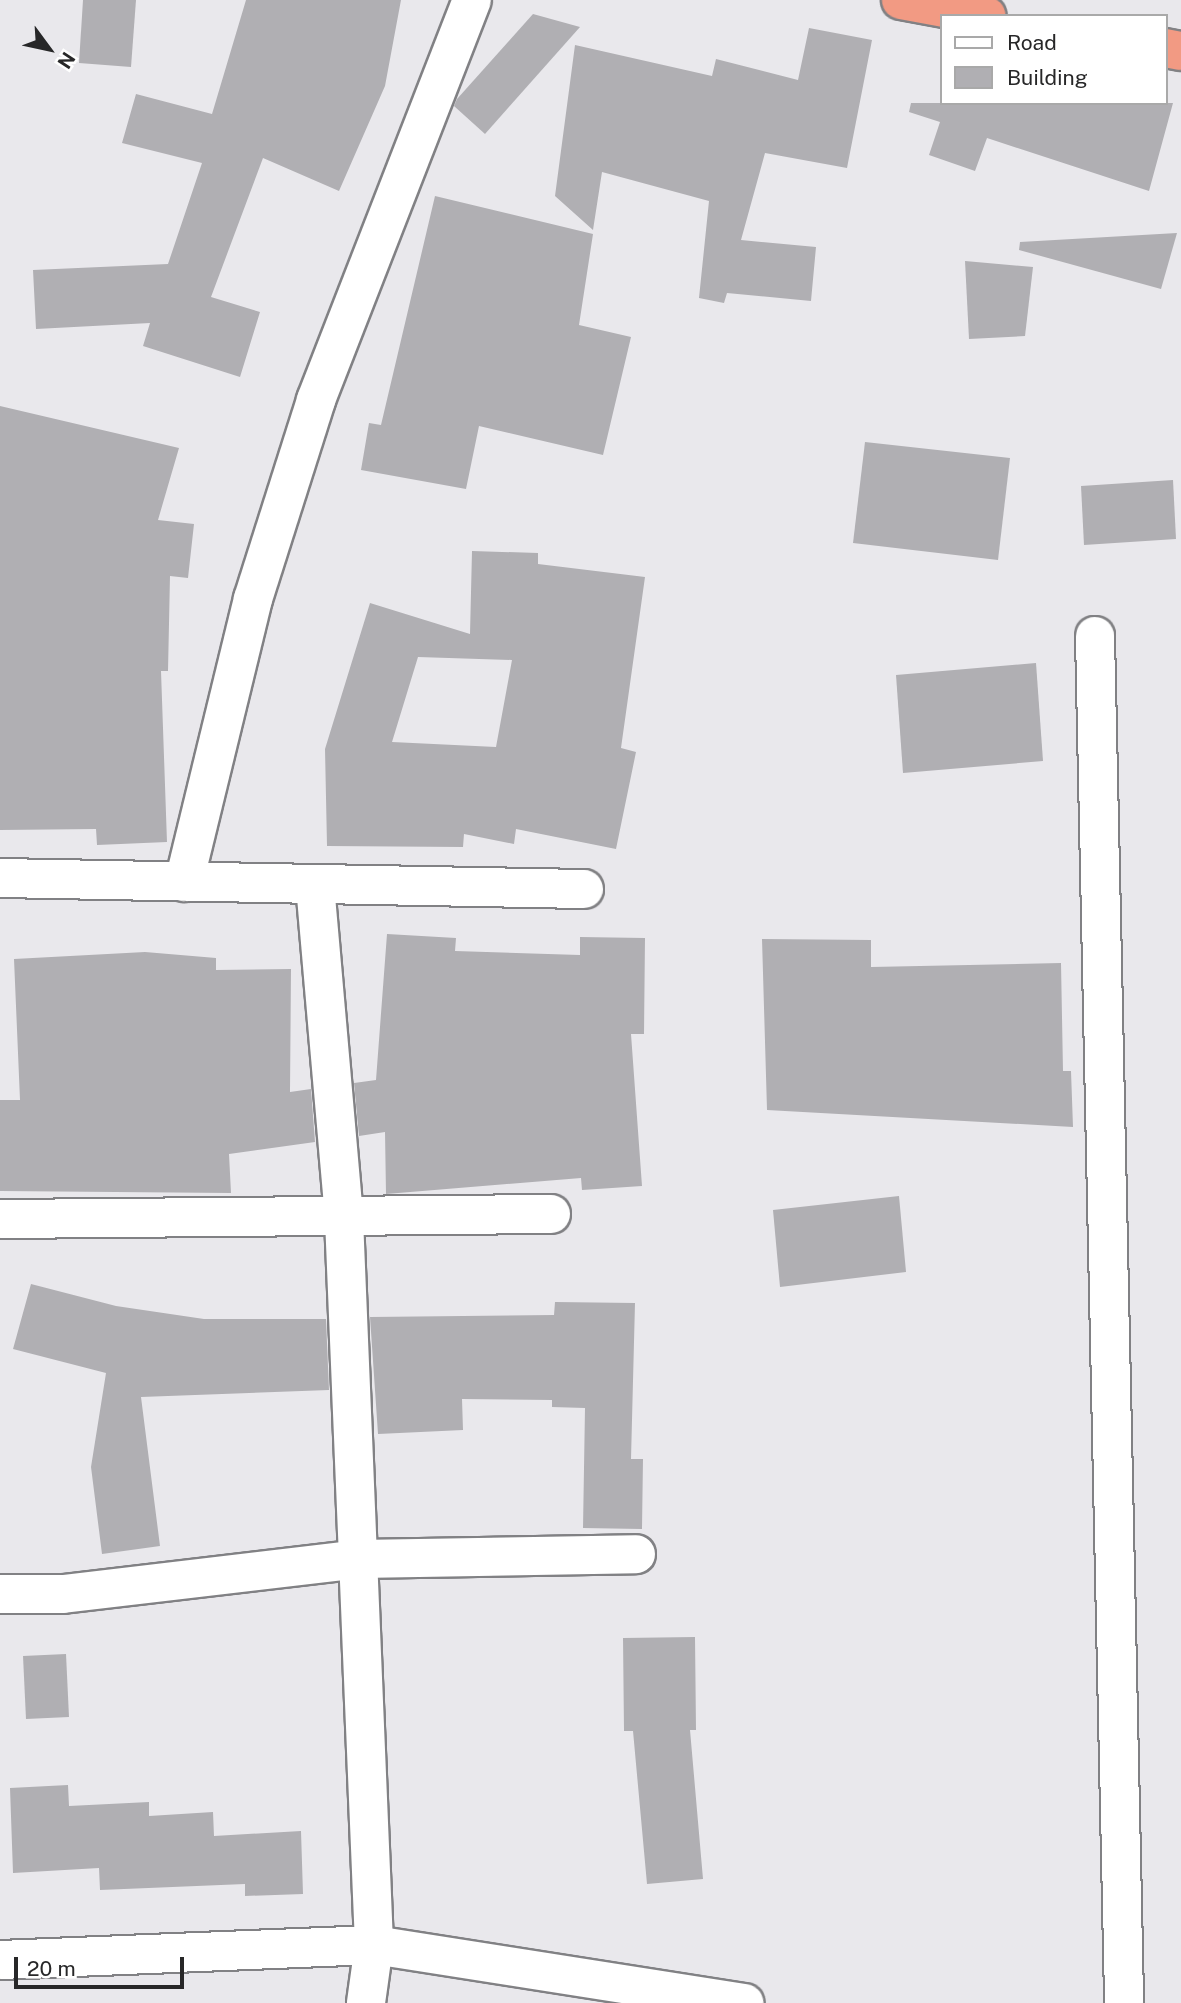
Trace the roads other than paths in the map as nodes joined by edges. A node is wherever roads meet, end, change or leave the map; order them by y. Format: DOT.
graph roads {
  1 [pos="472,0"];
  2 [pos="901,0"];
  3 [pos="976,14"];
  4 [pos="1095,636"];
  5 [pos="0,878"];
  6 [pos="184,882"];
  7 [pos="315,885"];
  8 [pos="584,889"];
  9 [pos="551,1214"];
  10 [pos="0,1219"];
  11 [pos="344,1219"];
  12 [pos="636,1554"];
  13 [pos="359,1559"];
  14 [pos="0,1594"];
  15 [pos="374,1945"];
  16 [pos="0,1960"];
  17 [pos="366,2003"];
  18 [pos="744,2003"];
  19 [pos="1124,2003"];
  1 -- 6 [label="street"];
  2 -- 3 [label="highway"];
  4 -- 19 [label="street"];
  5 -- 6 [label="street"];
  6 -- 7 [label="street"];
  7 -- 8 [label="street"];
  7 -- 11 [label="street"];
  9 -- 11 [label="street"];
  10 -- 11 [label="street"];
  11 -- 13 [label="street"];
  12 -- 13 [label="street"];
  13 -- 14 [label="street"];
  13 -- 15 [label="street"];
  15 -- 16 [label="street"];
  15 -- 17 [label="street"];
  15 -- 18 [label="street"];
}
